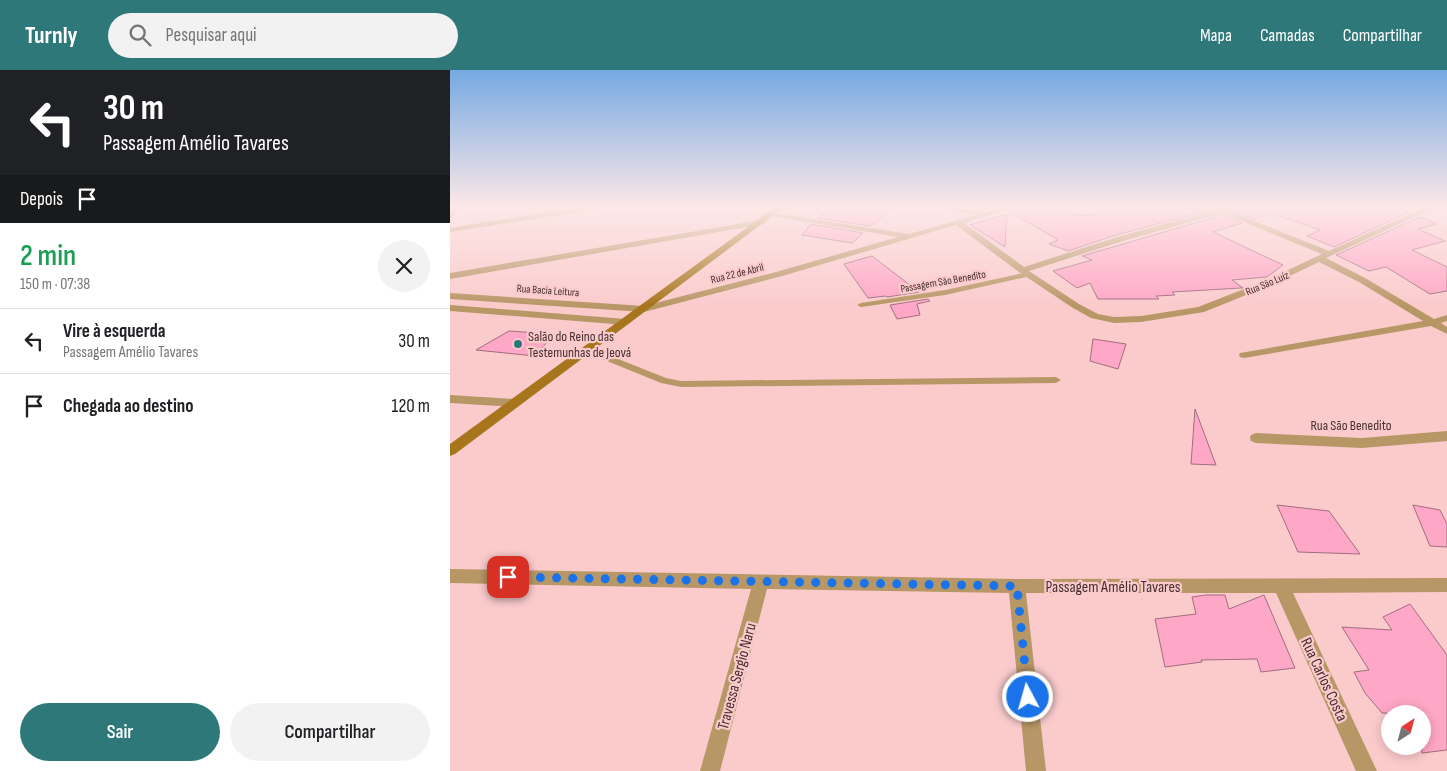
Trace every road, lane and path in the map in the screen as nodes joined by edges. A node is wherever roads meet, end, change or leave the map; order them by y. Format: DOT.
graph roads {
  1 [pos="653,241"];
  2 [pos="736,241"];
  3 [pos="899,241"];
  4 [pos="982,241"];
  5 [pos="1115,241"];
  6 [pos="1292,241"];
  7 [pos="1355,241"];
  8 [pos="1325,256"];
  9 [pos="1025,272"];
  10 [pos="450,276"];
  11 [pos="450,296"];
  12 [pos="861,305"];
  13 [pos="450,308"];
  14 [pos="644,309"];
  15 [pos="1447,318"];
  16 [pos="626,322"];
  17 [pos="1434,322"];
  18 [pos="1447,331"];
  19 [pos="588,350"];
  20 [pos="1244,355"];
  21 [pos="1056,380"];
  22 [pos="450,399"];
  23 [pos="516,403"];
  24 [pos="1447,436"];
  25 [pos="1256,438"];
  26 [pos="450,451"];
  27 [pos="450,576"];
  28 [pos="762,582"];
  29 [pos="1447,585"];
  30 [pos="1017,586"];
  31 [pos="1282,587"];
  32 [pos="710,771"];
  33 [pos="1036,771"];
  34 [pos="1367,771"];
  1 -- 10 [label="street"];
  2 -- 14 [label="street"];
  3 -- 14 [label="street, Rua 22 de Abril"];
  4 -- 9 [label="street"];
  5 -- 9 [label="street, Passagem São Benedito"];
  6 -- 8 [label="street"];
  7 -- 8 [label="street, Rua São Luíz"];
  8 -- 9 [label="street, Rua São Luíz"];
  8 -- 17 [label="street"];
  9 -- 12 [label="lane, Passagem São Benedito"];
  11 -- 14 [label="street, Rua Bacia Leitura"];
  13 -- 16 [label="street, Rua Bacia Leitura"];
  14 -- 16 [label="street"];
  15 -- 17 [label="street"];
  16 -- 19 [label="street"];
  17 -- 18 [label="street"];
  17 -- 20 [label="street"];
  19 -- 21 [label="lane"];
  19 -- 23 [label="street"];
  22 -- 23 [label="street"];
  23 -- 26 [label="street"];
  24 -- 25 [label="street, Rua São Benedito"];
  27 -- 28 [label="street, Passagem Amélio Tavares"];
  28 -- 30 [label="street, Passagem Amélio Tavares"];
  28 -- 32 [label="street, Travessa Sergio Naru"];
  29 -- 31 [label="street, Passagem Amélio Tavares"];
  30 -- 31 [label="street, Passagem Amélio Tavares"];
  30 -- 33 [label="street"];
  31 -- 34 [label="street, Rua Carlos Costa"];
}
